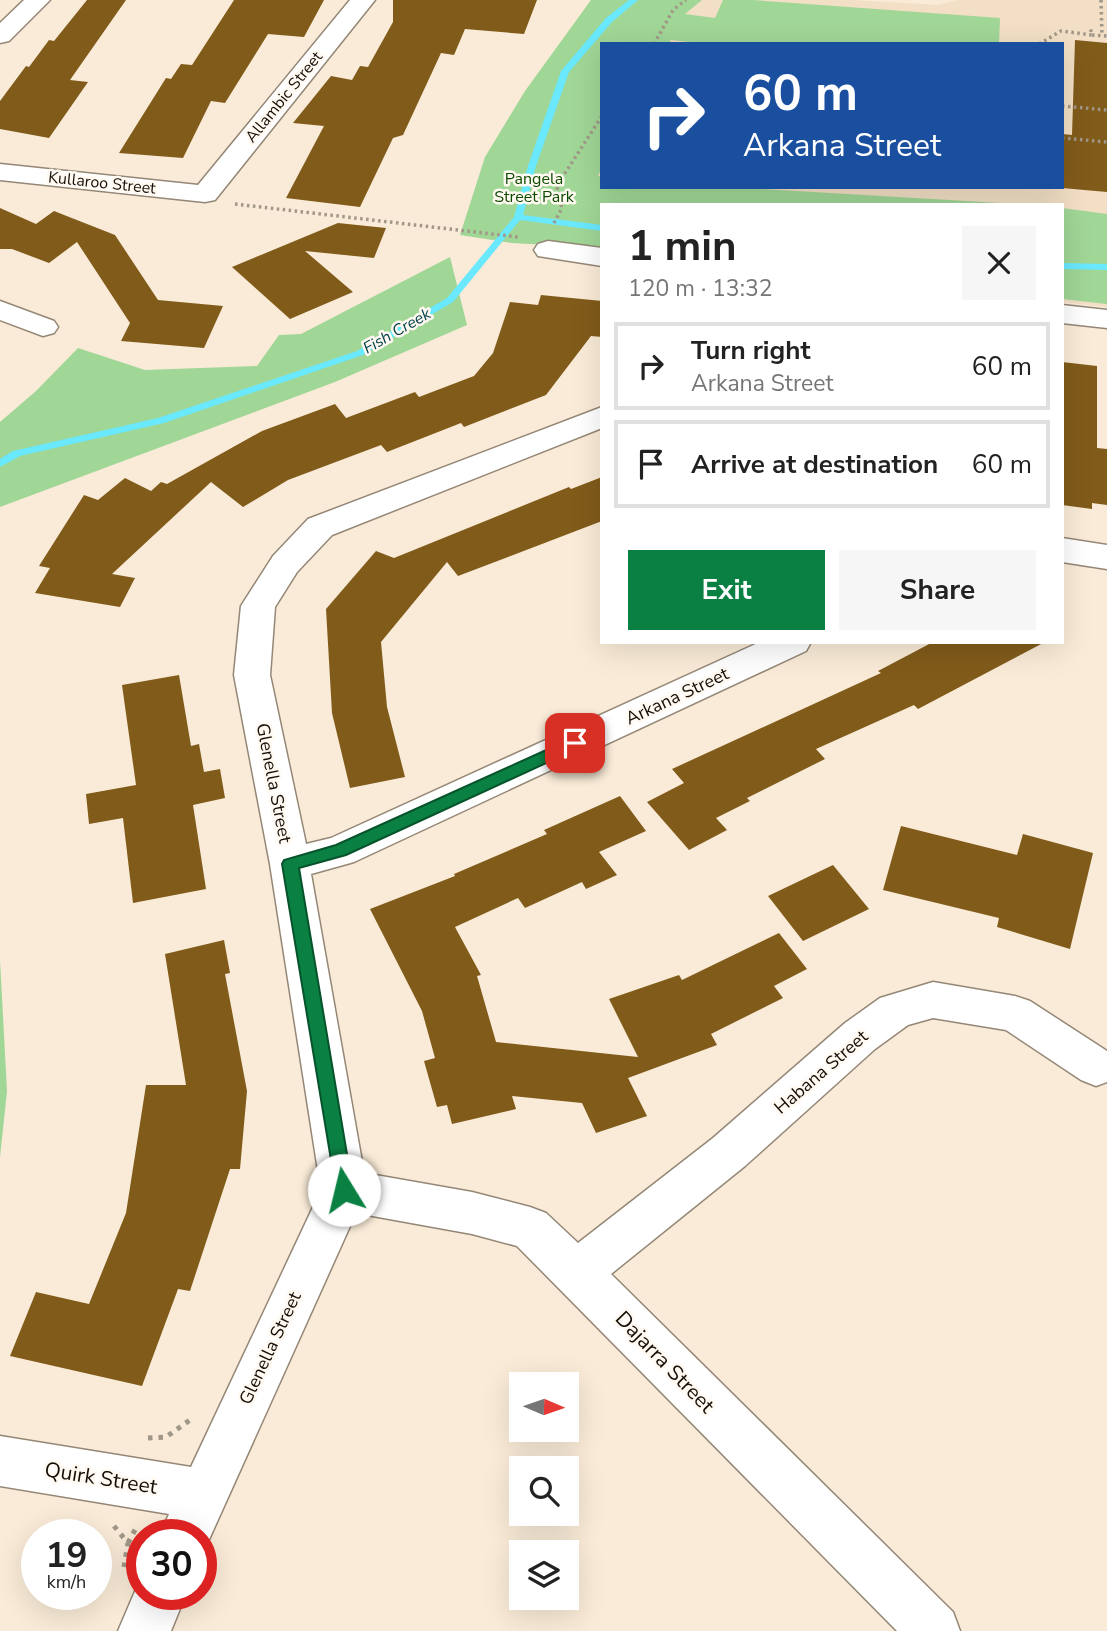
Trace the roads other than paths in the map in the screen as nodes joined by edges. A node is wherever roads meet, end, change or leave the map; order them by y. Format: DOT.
graph roads {
  1 [pos="38,0"];
  2 [pos="363,0"];
  3 [pos="0,36"];
  4 [pos="0,172"];
  5 [pos="205,194"];
  6 [pos="548,250"];
  7 [pos="600,257"];
  8 [pos="0,310"];
  9 [pos="1064,314"];
  10 [pos="1107,319"];
  11 [pos="43,327"];
  12 [pos="600,417"];
  13 [pos="1064,550"];
  14 [pos="1107,556"];
  15 [pos="789,644"];
  16 [pos="290,864"];
  17 [pos="1096,1067"];
  18 [pos="344,1190"];
  19 [pos="577,1272"];
  20 [pos="0,1461"];
  21 [pos="194,1514"];
  22 [pos="143,1610"];
  23 [pos="144,1631"];
  24 [pos="934,1631"];
  1 -- 3 [label="street"];
  2 -- 5 [label="street, Allambic Street"];
  4 -- 5 [label="street, Kullaroo Street"];
  6 -- 7 [label="street"];
  8 -- 11 [label="street"];
  9 -- 10 [label="street"];
  12 -- 16 [label="street, Glenella Street"];
  13 -- 14 [label="street"];
  15 -- 16 [label="street, Arkana Street"];
  16 -- 18 [label="street, Glenella Street"];
  17 -- 19 [label="street, Habana Street"];
  18 -- 19 [label="street, Dajarra Street"];
  18 -- 21 [label="street, Glenella Street"];
  19 -- 24 [label="street, Dajarra Street"];
  20 -- 21 [label="street, Quirk Street"];
  22 -- 23 [label="street"];
}
